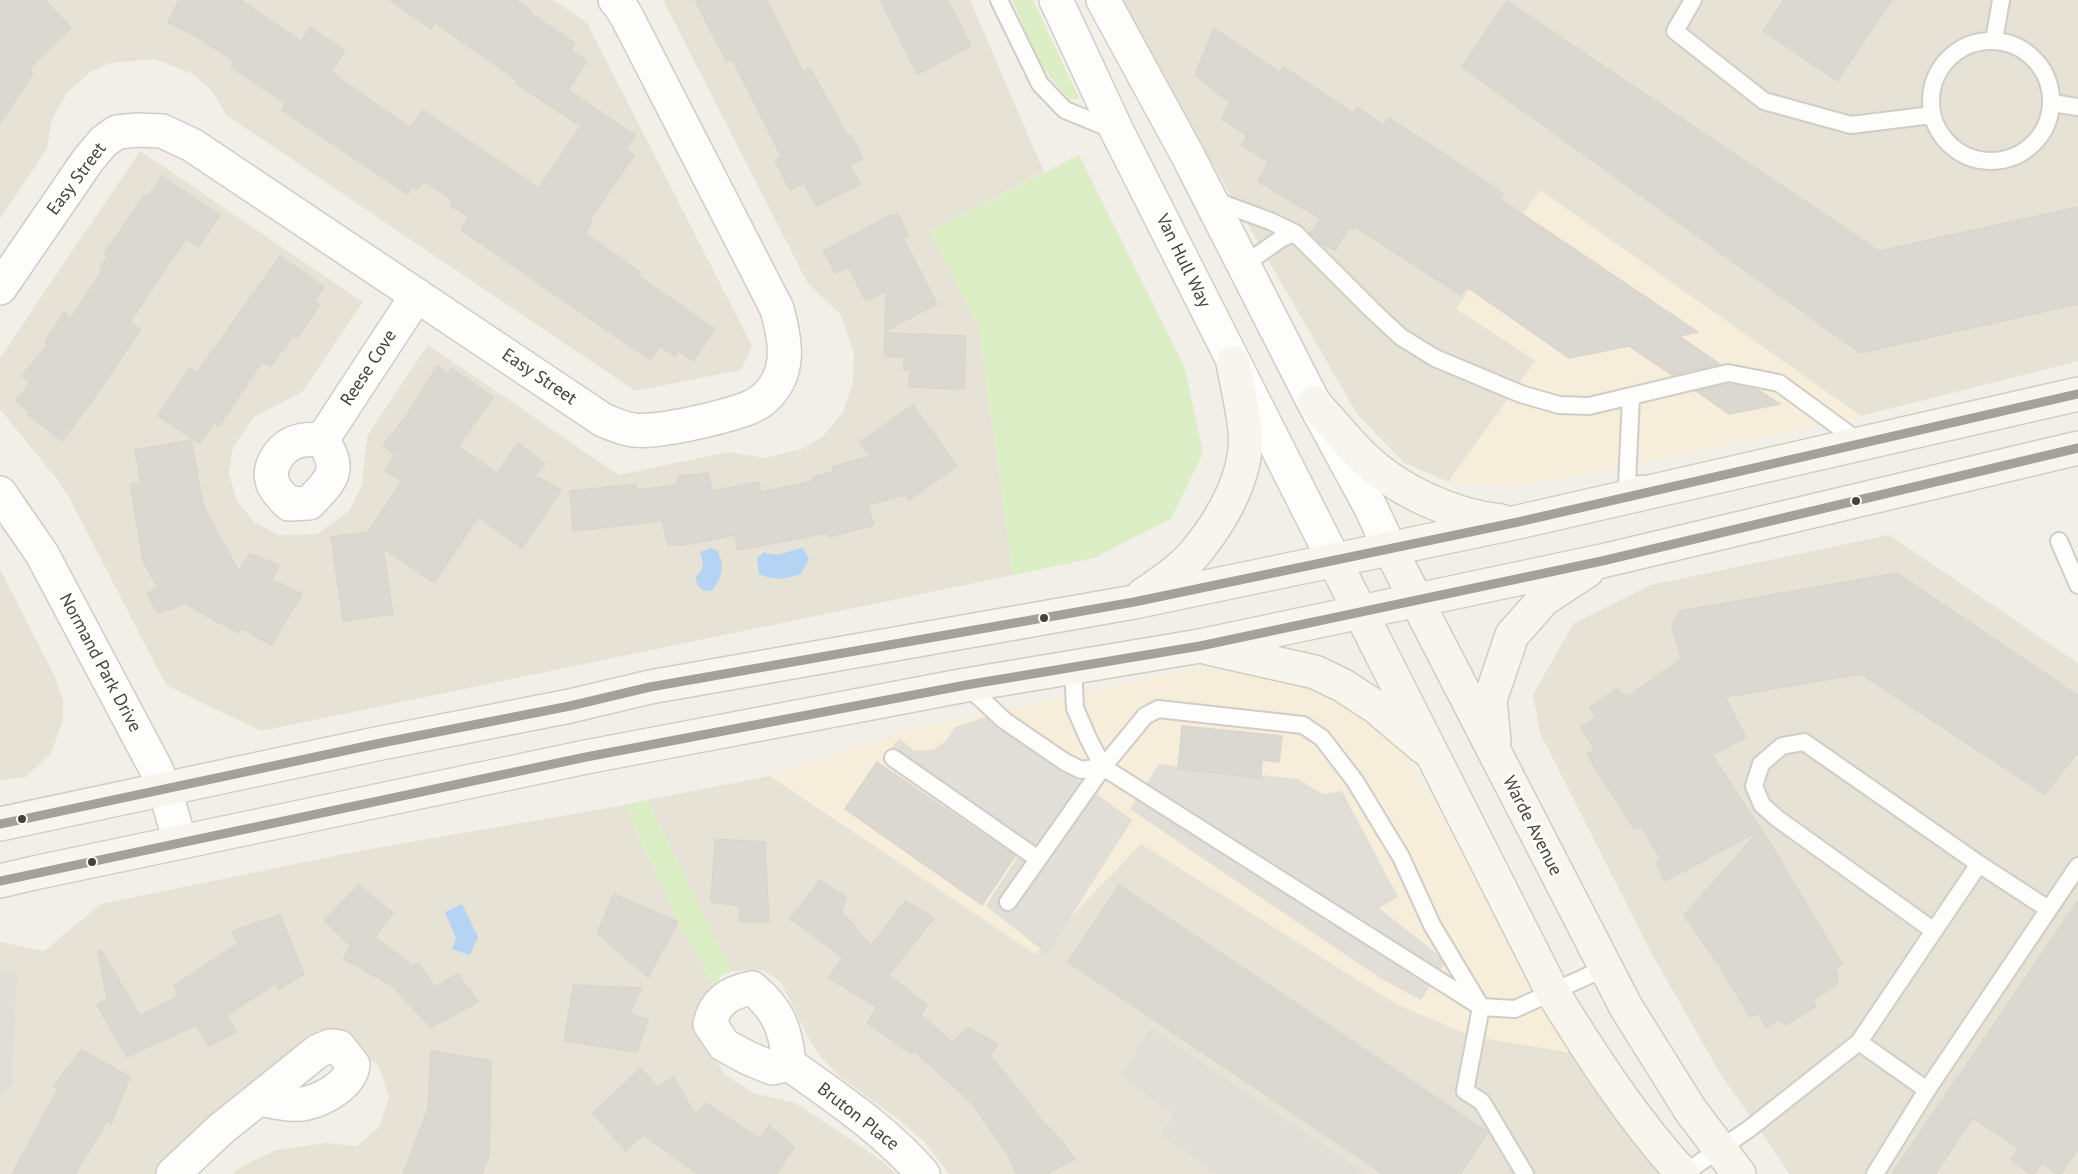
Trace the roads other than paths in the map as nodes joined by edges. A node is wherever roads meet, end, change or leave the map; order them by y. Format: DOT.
graph roads {
  1 [pos="615,0"];
  2 [pos="999,0"];
  3 [pos="1056,0"];
  4 [pos="1103,0"];
  5 [pos="1693,0"];
  6 [pos="2001,0"];
  7 [pos="1994,41"];
  8 [pos="2052,103"];
  9 [pos="2078,107"];
  10 [pos="1932,115"];
  11 [pos="1117,131"];
  12 [pos="1210,199"];
  13 [pos="1158,211"];
  14 [pos="1295,233"];
  15 [pos="1245,264"];
  16 [pos="0,288"];
  17 [pos="417,295"];
  18 [pos="1233,363"];
  19 [pos="2078,393"];
  20 [pos="1631,396"];
  21 [pos="1314,403"];
  22 [pos="322,440"];
  23 [pos="1862,443"];
  24 [pos="2078,448"];
  25 [pos="1690,482"];
  26 [pos="0,493"];
  27 [pos="1518,522"];
  28 [pos="2059,541"];
  29 [pos="1390,549"];
  30 [pos="1334,560"];
  31 [pos="1602,561"];
  32 [pos="2078,585"];
  33 [pos="1417,600"];
  34 [pos="1134,602"];
  35 [pos="1360,612"];
  36 [pos="1200,646"];
  37 [pos="1073,666"];
  38 [pos="966,685"];
  39 [pos="1496,754"];
  40 [pos="893,758"];
  41 [pos="1436,759"];
  42 [pos="1103,767"];
  43 [pos="165,790"];
  44 [pos="0,824"];
  45 [pos="180,842"];
  46 [pos="1038,859"];
  47 [pos="1979,864"];
  48 [pos="2078,866"];
  49 [pos="0,881"];
  50 [pos="1008,902"];
  51 [pos="2048,909"];
  52 [pos="1934,930"];
  53 [pos="1605,968"];
  54 [pos="1553,993"];
  55 [pos="1481,1007"];
  56 [pos="1859,1042"];
  57 [pos="789,1064"];
  58 [pos="1928,1090"];
  59 [pos="258,1099"];
  60 [pos="1729,1161"];
  61 [pos="173,1174"];
  62 [pos="923,1174"];
  63 [pos="1526,1174"];
  64 [pos="1683,1174"];
  65 [pos="1875,1174"];
  1 -- 17 [label="street, Easy Street"];
  2 -- 11 [label="lane"];
  3 -- 11 [label="street, Van Hull Way"];
  4 -- 12 [label="street"];
  5 -- 10 [label="lane"];
  6 -- 7 [label="lane"];
  7 -- 8 [label="lane"];
  7 -- 10 [label="lane"];
  8 -- 9 [label="lane"];
  8 -- 10 [label="lane"];
  11 -- 13 [label="street, Van Hull Way"];
  12 -- 13 [label="street"];
  12 -- 14 [label="lane"];
  12 -- 15 [label="street"];
  13 -- 18 [label="street, Van Hull Way"];
  14 -- 15 [label="lane"];
  14 -- 20 [label="lane"];
  15 -- 21 [label="street"];
  16 -- 17 [label="street, Easy Street"];
  17 -- 22 [label="street, Reese Cove"];
  18 -- 30 [label="street, Van Hull Way"];
  18 -- 34 [label="main road"];
  19 -- 23 [label="main road"];
  20 -- 23 [label="lane"];
  20 -- 25 [label="lane"];
  21 -- 27 [label="main road"];
  21 -- 29 [label="street, Warde Avenue"];
  23 -- 25 [label="main road"];
  24 -- 31 [label="main road"];
  25 -- 27 [label="main road"];
  26 -- 43 [label="street, Normand Park Drive"];
  27 -- 29 [label="main road"];
  28 -- 32 [label="lane"];
  29 -- 30 [label="main road"];
  29 -- 33 [label="main road, Warde Avenue"];
  30 -- 34 [label="main road"];
  30 -- 35 [label="main road"];
  31 -- 33 [label="main road"];
  31 -- 39 [label="main road"];
  33 -- 35 [label="main road"];
  33 -- 39 [label="main road, Warde Avenue"];
  34 -- 43 [label="main road"];
  35 -- 36 [label="main road"];
  35 -- 41 [label="main road"];
  36 -- 37 [label="main road"];
  36 -- 41 [label="main road"];
  37 -- 38 [label="main road"];
  37 -- 42 [label="lane"];
  38 -- 42 [label="lane"];
  38 -- 45 [label="main road"];
  39 -- 53 [label="main road, Warde Avenue"];
  40 -- 46 [label="lane"];
  41 -- 54 [label="main road"];
  42 -- 46 [label="lane"];
  42 -- 55 [label="lane"];
  42 -- 55 [label="lane"];
  43 -- 44 [label="main road"];
  43 -- 45 [label="street, Normand Park Drive"];
  45 -- 49 [label="main road"];
  46 -- 50 [label="lane"];
  47 -- 51 [label="lane"];
  47 -- 52 [label="lane"];
  47 -- 52 [label="lane"];
  48 -- 51 [label="lane"];
  51 -- 58 [label="lane"];
  52 -- 56 [label="lane"];
  53 -- 54 [label="lane"];
  53 -- 60 [label="main road, Warde Avenue"];
  54 -- 55 [label="lane"];
  54 -- 64 [label="main road"];
  55 -- 63 [label="lane"];
  56 -- 58 [label="lane"];
  56 -- 60 [label="lane"];
  57 -- 62 [label="street, Bruton Place"];
  58 -- 65 [label="lane"];
  59 -- 61 [label="street"];
  60 -- 64 [label="lane"];
}
